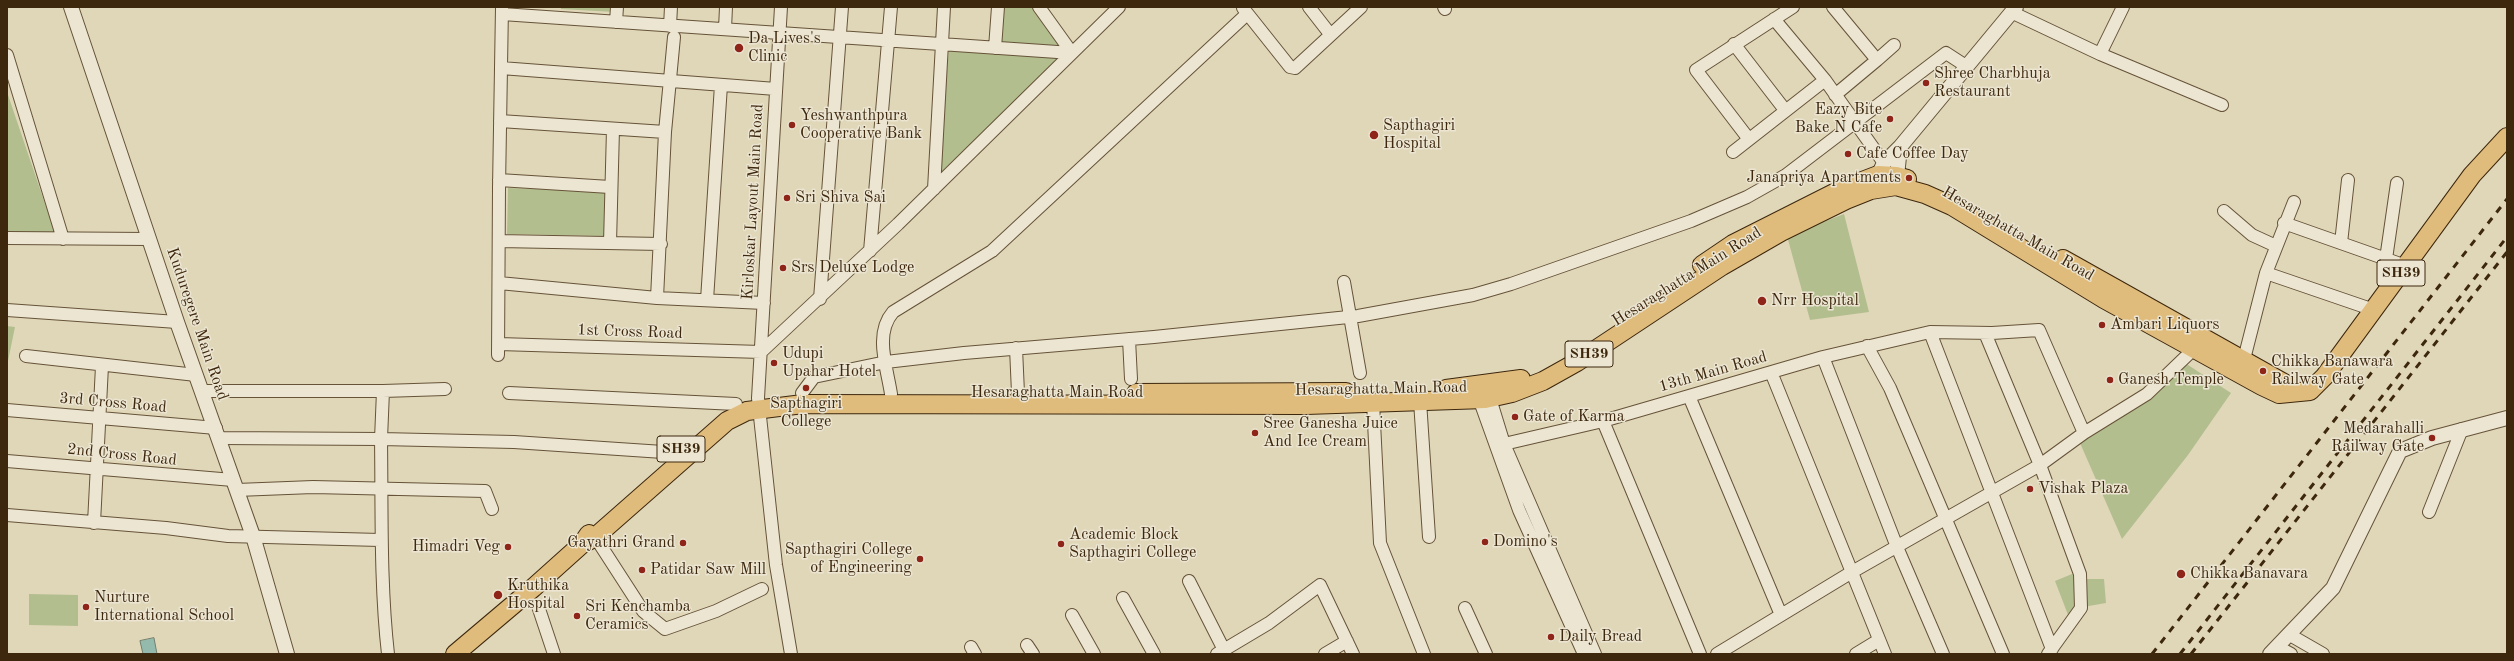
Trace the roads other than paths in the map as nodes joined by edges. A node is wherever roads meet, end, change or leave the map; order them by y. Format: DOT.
graph roads {
  1 [pos="71,7"];
  2 [pos="617,7"];
  3 [pos="671,7"];
  4 [pos="726,7"];
  5 [pos="781,7"];
  6 [pos="842,7"];
  7 [pos="891,7"];
  8 [pos="944,7"];
  9 [pos="998,7"];
  10 [pos="1039,7"];
  11 [pos="1309,7"];
  12 [pos="1361,7"];
  13 [pos="1793,7"];
  14 [pos="1833,7"];
  15 [pos="2123,7"];
  16 [pos="1116,8"];
  17 [pos="502,10"];
  18 [pos="1244,10"];
  19 [pos="2013,10"];
  20 [pos="556,12"];
  21 [pos="1774,19"];
  22 [pos="616,22"];
  23 [pos="670,26"];
  24 [pos="725,29"];
  25 [pos="779,33"];
  26 [pos="1330,34"];
  27 [pos="674,37"];
  28 [pos="840,37"];
  29 [pos="889,41"];
  30 [pos="943,44"];
  31 [pos="1734,44"];
  32 [pos="1894,45"];
  33 [pos="995,48"];
  34 [pos="1072,53"];
  35 [pos="2100,54"];
  36 [pos="7,55"];
  37 [pos="1877,60"];
  38 [pos="1966,66"];
  39 [pos="501,68"];
  40 [pos="1824,80"];
  41 [pos="670,81"];
  42 [pos="721,85"];
  43 [pos="776,89"];
  44 [pos="1835,95"];
  45 [pos="2222,105"];
  46 [pos="1785,110"];
  47 [pos="500,121"];
  48 [pos="1855,122"];
  49 [pos="613,129"];
  50 [pos="665,132"];
  51 [pos="2507,137"];
  52 [pos="1748,138"];
  53 [pos="1733,152"];
  54 [pos="1885,178"];
  55 [pos="499,180"];
  56 [pos="2348,180"];
  57 [pos="2397,183"];
  58 [pos="610,187"];
  59 [pos="934,189"];
  60 [pos="2294,202"];
  61 [pos="2224,210"];
  62 [pos="2284,223"];
  63 [pos="7,238"];
  64 [pos="63,239"];
  65 [pos="149,239"];
  66 [pos="498,241"];
  67 [pos="610,243"];
  68 [pos="2341,243"];
  69 [pos="660,244"];
  70 [pos="2276,246"];
  71 [pos="870,251"];
  72 [pos="2386,259"];
  73 [pos="2406,266"];
  74 [pos="2266,273"];
  75 [pos="1344,282"];
  76 [pos="499,283"];
  77 [pos="657,298"];
  78 [pos="820,299"];
  79 [pos="707,300"];
  80 [pos="764,303"];
  81 [pos="7,310"];
  82 [pos="2374,310"];
  83 [pos="1351,317"];
  84 [pos="177,322"];
  85 [pos="1930,332"];
  86 [pos="1984,333"];
  87 [pos="1130,339"];
  88 [pos="2199,344"];
  89 [pos="1867,346"];
  90 [pos="1016,348"];
  91 [pos="761,352"];
  92 [pos="26,356"];
  93 [pos="1823,357"];
  94 [pos="886,362"];
  95 [pos="102,366"];
  96 [pos="2242,368"];
  97 [pos="1770,372"];
  98 [pos="1360,373"];
  99 [pos="196,374"];
  100 [pos="1131,379"];
  101 [pos="445,389"];
  102 [pos="202,391"];
  103 [pos="383,391"];
  104 [pos="1482,392"];
  105 [pos="509,393"];
  106 [pos="1018,393"];
  107 [pos="891,394"];
  108 [pos="1689,396"];
  109 [pos="802,398"];
  110 [pos="1420,401"];
  111 [pos="1372,402"];
  112 [pos="759,403"];
  113 [pos="736,404"];
  114 [pos="7,410"];
  115 [pos="100,418"];
  116 [pos="2505,419"];
  117 [pos="1602,421"];
  118 [pos="2462,429"];
  119 [pos="217,433"];
  120 [pos="2084,433"];
  121 [pos="381,440"];
  122 [pos="1504,444"];
  123 [pos="678,453"];
  124 [pos="7,461"];
  125 [pos="2040,465"];
  126 [pos="97,468"];
  127 [pos="235,485"];
  128 [pos="382,488"];
  129 [pos="1991,493"];
  130 [pos="492,509"];
  131 [pos="2429,512"];
  132 [pos="7,515"];
  133 [pos="1945,520"];
  134 [pos="94,522"];
  135 [pos="253,536"];
  136 [pos="1429,537"];
  137 [pos="380,540"];
  138 [pos="582,544"];
  139 [pos="601,546"];
  140 [pos="1897,547"];
  141 [pos="1852,572"];
  142 [pos="1189,581"];
  143 [pos="762,589"];
  144 [pos="1123,598"];
  145 [pos="538,606"];
  146 [pos="1465,608"];
  147 [pos="1072,615"];
  148 [pos="1781,615"];
  149 [pos="2290,635"];
  150 [pos="1879,640"];
  151 [pos="1347,641"];
  152 [pos="1221,652"];
  153 [pos="2050,652"];
  154 [pos="2280,652"];
  155 [pos="287,654"];
  156 [pos="388,654"];
  157 [pos="455,654"];
  158 [pos="554,654"];
  159 [pos="791,654"];
  160 [pos="1094,654"];
  161 [pos="1154,654"];
  162 [pos="1325,654"];
  163 [pos="1353,654"];
  164 [pos="1424,654"];
  165 [pos="1486,654"];
  166 [pos="1584,654"];
  167 [pos="1595,654"];
  168 [pos="1700,654"];
  169 [pos="1717,654"];
  170 [pos="1856,654"];
  171 [pos="1885,654"];
  172 [pos="1943,654"];
  173 [pos="2003,654"];
  174 [pos="2323,654"];
  1 -- 65 [label="street, Kuduregere Main Road"];
  2 -- 22 [label="street"];
  3 -- 23 [label="street"];
  4 -- 24 [label="street"];
  5 -- 25 [label="street, Kirloskar Layout Main Road"];
  6 -- 28 [label="street"];
  7 -- 29 [label="street"];
  8 -- 30 [label="street"];
  9 -- 33 [label="street"];
  10 -- 34 [label="street"];
  11 -- 26 [label="street"];
  12 -- 26 [label="street"];
  13 -- 21 [label="street"];
  14 -- 37 [label="street"];
  15 -- 35 [label="street"];
  16 -- 34 [label="street"];
  17 -- 20 [label="street"];
  17 -- 39 [label="street"];
  18 -- 26 [label="street"];
  18 -- 94 [label="street"];
  19 -- 35 [label="street"];
  19 -- 38 [label="street"];
  20 -- 22 [label="street"];
  21 -- 31 [label="street"];
  21 -- 40 [label="street"];
  22 -- 23 [label="street"];
  23 -- 24 [label="street"];
  24 -- 25 [label="street"];
  25 -- 28 [label="street"];
  25 -- 43 [label="street, Kirloskar Layout Main Road"];
  27 -- 41 [label="street"];
  28 -- 29 [label="street"];
  28 -- 78 [label="street"];
  29 -- 30 [label="street"];
  29 -- 71 [label="street"];
  30 -- 33 [label="street"];
  30 -- 59 [label="street"];
  31 -- 46 [label="street"];
  31 -- 52 [label="street"];
  32 -- 37 [label="street"];
  33 -- 34 [label="street"];
  34 -- 59 [label="street"];
  35 -- 45 [label="street"];
  36 -- 64 [label="street"];
  37 -- 44 [label="street"];
  38 -- 48 [label="street"];
  38 -- 54 [label="street"];
  39 -- 41 [label="street"];
  39 -- 47 [label="street"];
  40 -- 44 [label="street"];
  40 -- 46 [label="street"];
  41 -- 42 [label="street"];
  41 -- 50 [label="street"];
  42 -- 43 [label="street"];
  42 -- 79 [label="street"];
  43 -- 80 [label="street, Kirloskar Layout Main Road"];
  44 -- 48 [label="street"];
  46 -- 52 [label="street"];
  47 -- 49 [label="street"];
  47 -- 55 [label="street"];
  48 -- 54 [label="street"];
  48 -- 83 [label="street"];
  49 -- 50 [label="street"];
  49 -- 58 [label="street"];
  50 -- 69 [label="street"];
  51 -- 73 [label="main road, Hesaraghatta Main Road / SH39"];
  52 -- 53 [label="street"];
  54 -- 88 [label="main road, Hesaraghatta Main Road / SH39"];
  54 -- 104 [label="main road, Hesaraghatta Main Road / SH39"];
  55 -- 58 [label="street"];
  55 -- 66 [label="street"];
  56 -- 68 [label="street"];
  57 -- 72 [label="street"];
  58 -- 67 [label="street"];
  59 -- 71 [label="street"];
  60 -- 62 [label="street"];
  61 -- 70 [label="street"];
  62 -- 68 [label="street"];
  62 -- 70 [label="street"];
  63 -- 64 [label="street"];
  64 -- 65 [label="street"];
  65 -- 84 [label="street, Kuduregere Main Road"];
  66 -- 67 [label="street"];
  66 -- 76 [label="street"];
  67 -- 69 [label="street"];
  68 -- 72 [label="street"];
  69 -- 77 [label="street"];
  70 -- 74 [label="street"];
  71 -- 78 [label="street"];
  72 -- 73 [label="street"];
  73 -- 82 [label="main road, Hesaraghatta Main Road / SH39"];
  74 -- 82 [label="street"];
  74 -- 96 [label="street"];
  75 -- 83 [label="street"];
  76 -- 77 [label="street"];
  76 -- 91 [label="street, 1st Cross Road"];
  77 -- 79 [label="street"];
  78 -- 91 [label="street"];
  79 -- 80 [label="street"];
  80 -- 91 [label="street, Kirloskar Layout Main Road"];
  81 -- 84 [label="street"];
  82 -- 96 [label="main road, Hesaraghatta Main Road / SH39"];
  83 -- 87 [label="street"];
  83 -- 98 [label="street"];
  84 -- 99 [label="street, Kuduregere Main Road"];
  85 -- 86 [label="street, 13th Main Road"];
  85 -- 89 [label="street, 13th Main Road"];
  85 -- 129 [label="street"];
  86 -- 120 [label="street, 13th Main Road"];
  86 -- 125 [label="street"];
  87 -- 90 [label="street"];
  87 -- 100 [label="street"];
  88 -- 96 [label="main road, Hesaraghatta Main Road / SH39"];
  88 -- 120 [label="street"];
  89 -- 93 [label="street, 13th Main Road"];
  89 -- 133 [label="street"];
  90 -- 94 [label="street"];
  90 -- 106 [label="street"];
  91 -- 112 [label="street, Kirloskar Layout Main Road"];
  92 -- 95 [label="street"];
  93 -- 97 [label="street, 13th Main Road"];
  93 -- 140 [label="street"];
  94 -- 107 [label="street"];
  94 -- 109 [label="street"];
  95 -- 99 [label="street"];
  95 -- 115 [label="street"];
  97 -- 108 [label="street, 13th Main Road"];
  97 -- 141 [label="street"];
  99 -- 102 [label="street, Kuduregere Main Road"];
  101 -- 103 [label="street"];
  102 -- 103 [label="street"];
  102 -- 119 [label="street, Kuduregere Main Road"];
  103 -- 121 [label="street"];
  104 -- 106 [label="main road, Hesaraghatta Main Road"];
  104 -- 110 [label="main road, Hesaraghatta Main Road / SH39"];
  104 -- 122 [label="street"];
  104 -- 166 [label="street"];
  105 -- 113 [label="street"];
  106 -- 107 [label="main road, Hesaraghatta Main Road"];
  107 -- 109 [label="main road, Hesaraghatta Main Road"];
  108 -- 117 [label="street, 13th Main Road"];
  108 -- 148 [label="street"];
  109 -- 111 [label="main road, Hesaraghatta Main Road / SH39"];
  109 -- 112 [label="main road"];
  110 -- 111 [label="main road, Hesaraghatta Main Road / SH39"];
  110 -- 136 [label="street"];
  111 -- 164 [label="street"];
  112 -- 113 [label="main road, SH39"];
  112 -- 138 [label="main road"];
  112 -- 159 [label="street, Kirloskar Layout Main Road"];
  113 -- 123 [label="main road, SH39"];
  114 -- 115 [label="street, 3rd Cross Road"];
  115 -- 119 [label="street, 3rd Cross Road"];
  115 -- 126 [label="street"];
  116 -- 118 [label="street"];
  117 -- 122 [label="street, 13th Main Road"];
  117 -- 168 [label="street"];
  118 -- 131 [label="street"];
  118 -- 149 [label="street"];
  119 -- 121 [label="street, 3rd Cross Road"];
  119 -- 127 [label="street, Kuduregere Main Road"];
  120 -- 125 [label="street"];
  121 -- 123 [label="street, 3rd Cross Road"];
  121 -- 128 [label="street"];
  122 -- 167 [label="street"];
  123 -- 138 [label="main road, SH39"];
  124 -- 126 [label="street, 2nd Cross Road"];
  125 -- 129 [label="street"];
  125 -- 153 [label="street"];
  126 -- 127 [label="street, 2nd Cross Road"];
  126 -- 134 [label="street"];
  127 -- 128 [label="street, 2nd Cross Road"];
  127 -- 135 [label="street, Kuduregere Main Road"];
  128 -- 130 [label="street, 2nd Cross Road"];
  128 -- 137 [label="street"];
  129 -- 133 [label="street"];
  129 -- 153 [label="street"];
  132 -- 134 [label="street"];
  133 -- 140 [label="street"];
  133 -- 173 [label="street"];
  134 -- 135 [label="street"];
  135 -- 137 [label="street"];
  135 -- 155 [label="street, Kuduregere Main Road"];
  137 -- 156 [label="street"];
  138 -- 157 [label="main road, SH39"];
  139 -- 143 [label="street"];
  140 -- 141 [label="street"];
  140 -- 172 [label="street"];
  141 -- 148 [label="street"];
  141 -- 150 [label="street"];
  142 -- 152 [label="street"];
  144 -- 161 [label="street"];
  145 -- 158 [label="street"];
  146 -- 165 [label="street"];
  147 -- 160 [label="street"];
  148 -- 169 [label="street"];
  149 -- 154 [label="street"];
  149 -- 174 [label="street"];
  150 -- 170 [label="street"];
  150 -- 171 [label="street"];
  151 -- 152 [label="street"];
  151 -- 162 [label="street"];
  151 -- 163 [label="street"];
}
